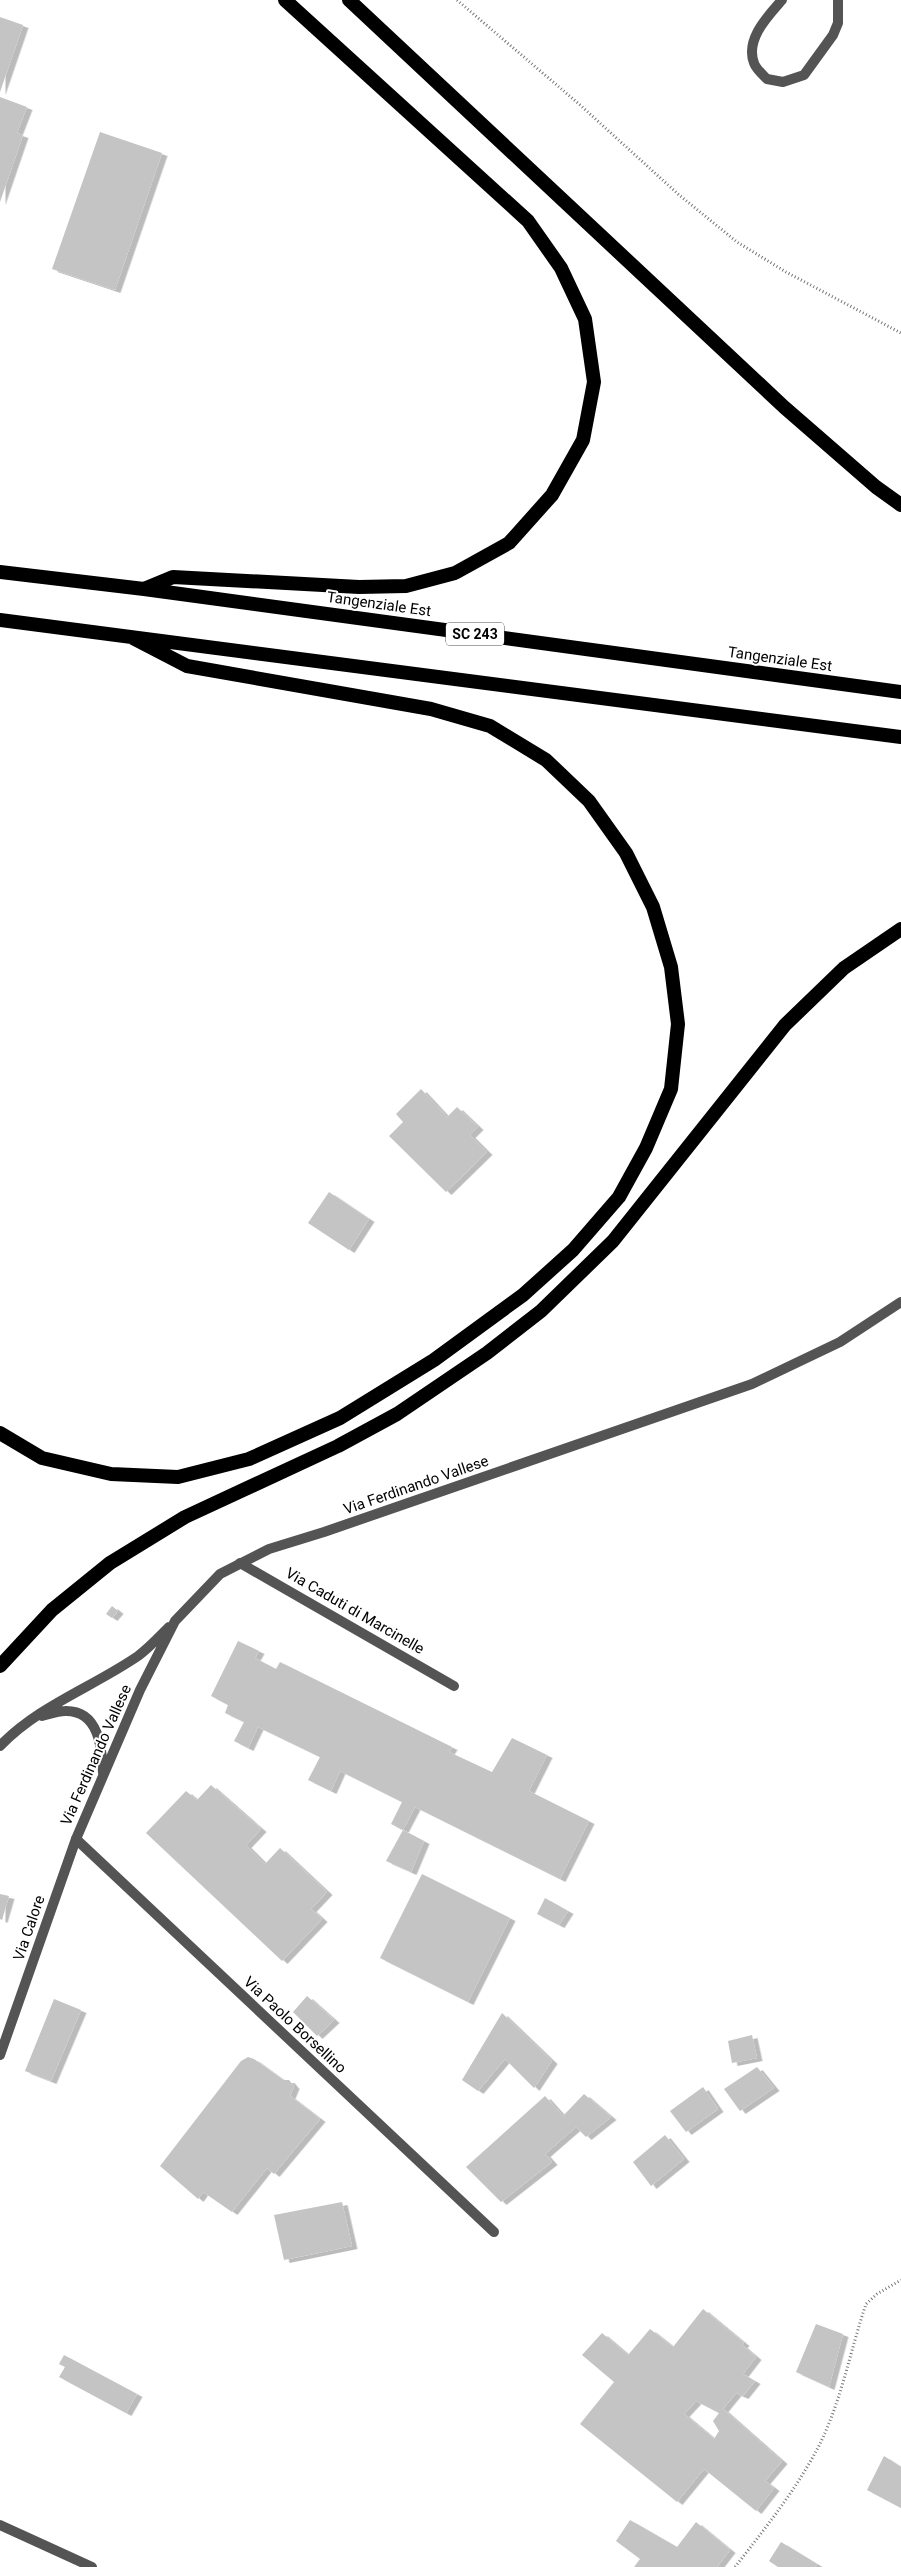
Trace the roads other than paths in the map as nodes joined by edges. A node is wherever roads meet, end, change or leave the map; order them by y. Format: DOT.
graph roads {
  1 [pos="284,0"];
  2 [pos="349,0"];
  3 [pos="782,0"];
  4 [pos="838,0"];
  5 [pos="901,506"];
  6 [pos="0,572"];
  7 [pos="144,588"];
  8 [pos="0,620"];
  9 [pos="133,638"];
  10 [pos="901,692"];
  11 [pos="901,737"];
  12 [pos="901,929"];
  13 [pos="901,1302"];
  14 [pos="0,1433"];
  15 [pos="240,1563"];
  16 [pos="175,1621"];
  17 [pos="0,1666"];
  18 [pos="454,1686"];
  19 [pos="35,1717"];
  20 [pos="0,1746"];
  21 [pos="103,1776"];
  22 [pos="76,1839"];
  23 [pos="0,2055"];
  24 [pos="494,2232"];
  25 [pos="0,2525"];
  26 [pos="92,2567"];
  1 -- 7 [label="highway"];
  2 -- 5 [label="highway"];
  3 -- 4 [label="street"];
  6 -- 7 [label="highway, Tangenziale Est / SC 243"];
  7 -- 10 [label="highway, Tangenziale Est / SC 243"];
  8 -- 9 [label="highway"];
  9 -- 11 [label="highway"];
  9 -- 14 [label="highway"];
  12 -- 17 [label="highway"];
  13 -- 15 [label="street, Via Ferdinando Vallese"];
  15 -- 16 [label="street, Via Ferdinando Vallese"];
  15 -- 18 [label="street, Via Caduti di Marcinelle"];
  16 -- 19 [label="street"];
  16 -- 21 [label="street, Via Ferdinando Vallese"];
  19 -- 20 [label="street"];
  19 -- 21 [label="street"];
  21 -- 22 [label="street, Via Ferdinando Vallese"];
  22 -- 23 [label="street, Via Calore"];
  22 -- 24 [label="street, Via Paolo Borsellino"];
  25 -- 26 [label="street"];
}
